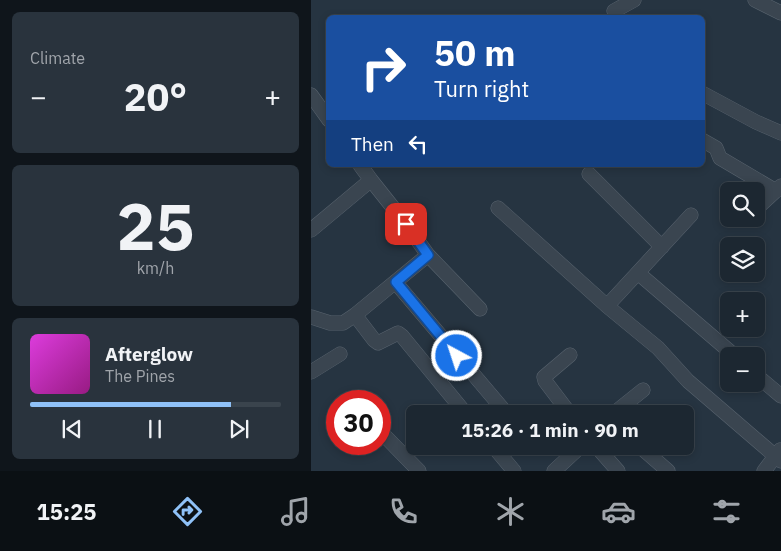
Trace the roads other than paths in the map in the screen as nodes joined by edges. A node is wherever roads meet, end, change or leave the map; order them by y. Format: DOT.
graph roads {
  1 [pos="634,0"];
  2 [pos="761,1"];
  3 [pos="614,12"];
  4 [pos="781,13"];
  5 [pos="311,95"];
  6 [pos="705,95"];
  7 [pos="326,116"];
  8 [pos="781,134"];
  9 [pos="705,142"];
  10 [pos="362,167"];
  11 [pos="589,174"];
  12 [pos="371,180"];
  13 [pos="778,188"];
  14 [pos="765,200"];
  15 [pos="499,208"];
  16 [pos="691,215"];
  17 [pos="311,230"];
  18 [pos="662,247"];
  19 [pos="428,255"];
  20 [pos="639,273"];
  21 [pos="396,282"];
  22 [pos="607,306"];
  23 [pos="480,309"];
  24 [pos="355,315"];
  25 [pos="311,317"];
  26 [pos="725,347"];
  27 [pos="340,354"];
  28 [pos="570,355"];
  29 [pos="311,372"];
  30 [pos="765,383"];
  31 [pos="643,390"];
  32 [pos="781,396"];
  33 [pos="459,405"];
  34 [pos="499,405"];
  35 [pos="563,405"];
  36 [pos="624,405"];
  37 [pos="391,442"];
  38 [pos="503,455"];
  39 [pos="571,455"];
  40 [pos="604,455"];
  41 [pos="650,455"];
  42 [pos="779,455"];
  43 [pos="419,471"];
  44 [pos="514,471"];
  45 [pos="554,471"];
  46 [pos="618,471"];
  47 [pos="668,471"];
  48 [pos="765,471"];
  1 -- 3 [label="street"];
  2 -- 4 [label="street"];
  5 -- 7 [label="street"];
  6 -- 8 [label="street"];
  9 -- 13 [label="street"];
  10 -- 12 [label="street"];
  11 -- 18 [label="street"];
  12 -- 17 [label="street"];
  12 -- 19 [label="street"];
  13 -- 14 [label="street"];
  15 -- 22 [label="street"];
  16 -- 18 [label="street"];
  18 -- 20 [label="street"];
  19 -- 21 [label="street"];
  19 -- 23 [label="street"];
  20 -- 22 [label="street"];
  20 -- 26 [label="street"];
  21 -- 24 [label="street"];
  21 -- 34 [label="street"];
  22 -- 42 [label="street"];
  24 -- 25 [label="street"];
  24 -- 33 [label="street"];
  27 -- 29 [label="street"];
  28 -- 35 [label="street"];
  30 -- 32 [label="street"];
  31 -- 36 [label="street"];
  37 -- 43 [label="street"];
  38 -- 44 [label="street"];
  39 -- 45 [label="street"];
  40 -- 46 [label="street"];
  41 -- 47 [label="street"];
  42 -- 48 [label="street"];
}
